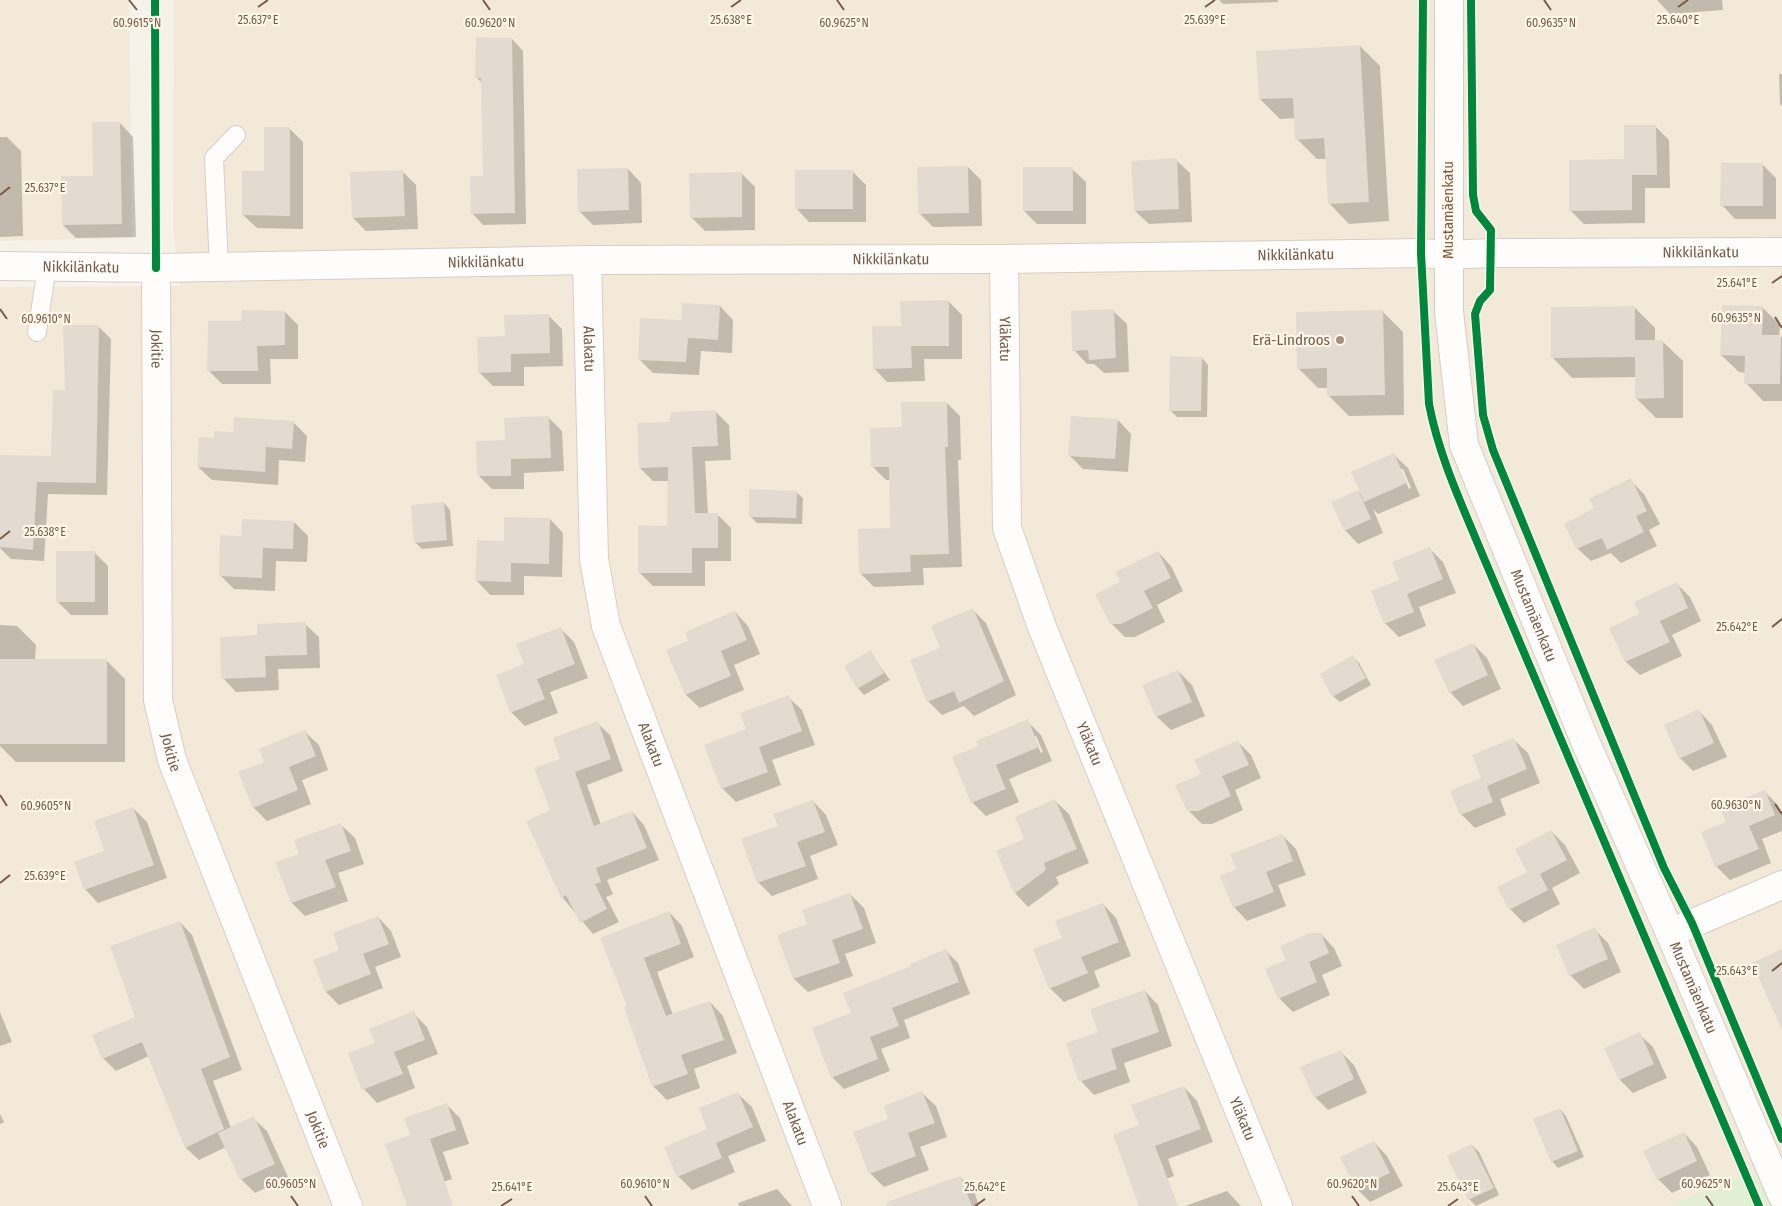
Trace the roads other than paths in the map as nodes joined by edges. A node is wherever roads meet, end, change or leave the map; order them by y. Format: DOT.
graph roads {
  1 [pos="1449,0"];
  2 [pos="236,135"];
  3 [pos="1782,252"];
  4 [pos="1448,255"];
  5 [pos="1004,259"];
  6 [pos="587,260"];
  7 [pos="0,266"];
  8 [pos="48,267"];
  9 [pos="218,267"];
  10 [pos="156,268"];
  11 [pos="37,332"];
  12 [pos="1782,885"];
  13 [pos="1670,933"];
  14 [pos="1782,1195"];
  15 [pos="348,1206"];
  16 [pos="827,1206"];
  17 [pos="1278,1206"];
  1 -- 4 [label="street, Mustamäenkatu"];
  2 -- 9 [label="lane"];
  3 -- 4 [label="street, Nikkilänkatu"];
  4 -- 5 [label="street, Nikkilänkatu"];
  4 -- 13 [label="street, Mustamäenkatu"];
  5 -- 6 [label="street, Nikkilänkatu"];
  5 -- 17 [label="street, Yläkatu"];
  6 -- 9 [label="street, Nikkilänkatu"];
  6 -- 16 [label="street, Alakatu"];
  7 -- 8 [label="street, Nikkilänkatu"];
  8 -- 10 [label="street, Nikkilänkatu"];
  8 -- 11 [label="lane"];
  9 -- 10 [label="street, Nikkilänkatu"];
  10 -- 15 [label="street, Jokitie"];
  12 -- 13 [label="street"];
  13 -- 14 [label="street, Mustamäenkatu"];
}
